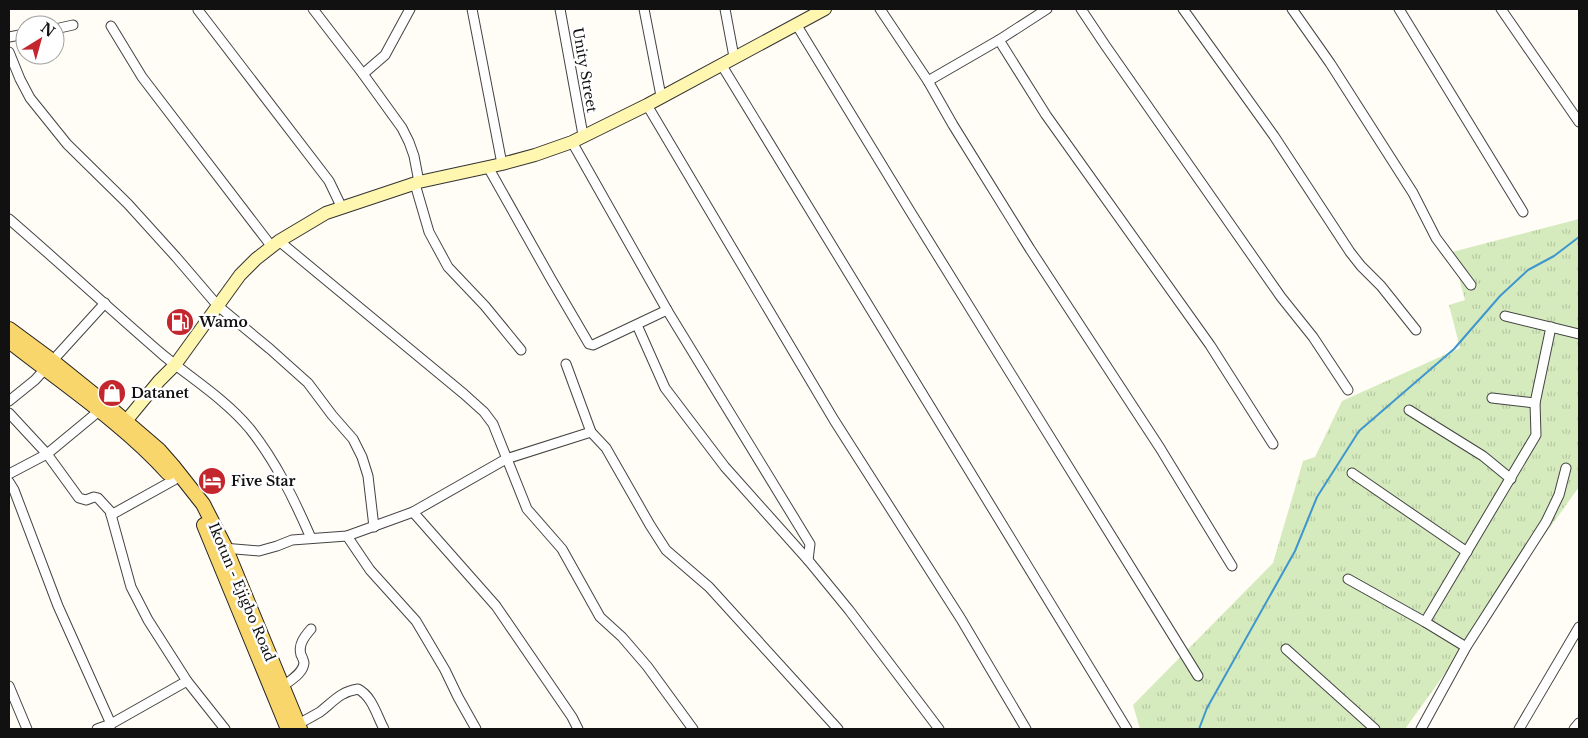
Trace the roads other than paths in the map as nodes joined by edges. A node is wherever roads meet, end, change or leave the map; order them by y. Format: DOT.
graph roads {
  1 [pos="313,9"];
  2 [pos="410,9"];
  3 [pos="472,9"];
  4 [pos="560,9"];
  5 [pos="644,9"];
  6 [pos="725,9"];
  7 [pos="825,9"];
  8 [pos="880,9"];
  9 [pos="1047,9"];
  10 [pos="1081,9"];
  11 [pos="1183,9"];
  12 [pos="1292,9"];
  13 [pos="1398,9"];
  14 [pos="1501,9"];
  15 [pos="198,10"];
  16 [pos="812,12"];
  17 [pos="796,24"];
  18 [pos="73,25"];
  19 [pos="65,26"];
  20 [pos="111,26"];
  21 [pos="999,40"];
  22 [pos="9,52"];
  23 [pos="734,57"];
  24 [pos="721,64"];
  25 [pos="363,74"];
  26 [pos="928,81"];
  27 [pos="661,96"];
  28 [pos="647,104"];
  29 [pos="1579,122"];
  30 [pos="577,138"];
  31 [pos="502,164"];
  32 [pos="488,167"];
  33 [pos="417,183"];
  34 [pos="342,208"];
  35 [pos="1523,212"];
  36 [pos="9,219"];
  37 [pos="276,244"];
  38 [pos="1471,285"];
  39 [pos="105,304"];
  40 [pos="218,306"];
  41 [pos="667,310"];
  42 [pos="1505,316"];
  43 [pos="637,325"];
  44 [pos="1551,327"];
  45 [pos="9,329"];
  46 [pos="1416,330"];
  47 [pos="1579,334"];
  48 [pos="9,341"];
  49 [pos="521,350"];
  50 [pos="566,364"];
  51 [pos="48,365"];
  52 [pos="175,365"];
  53 [pos="1348,390"];
  54 [pos="1492,398"];
  55 [pos="9,401"];
  56 [pos="1536,403"];
  57 [pos="1409,410"];
  58 [pos="100,411"];
  59 [pos="9,413"];
  60 [pos="126,421"];
  61 [pos="592,432"];
  62 [pos="1273,444"];
  63 [pos="47,454"];
  64 [pos="506,459"];
  65 [pos="1566,468"];
  66 [pos="1352,473"];
  67 [pos="9,474"];
  68 [pos="1511,479"];
  69 [pos="174,480"];
  70 [pos="9,482"];
  71 [pos="413,512"];
  72 [pos="111,516"];
  73 [pos="374,527"];
  74 [pos="347,536"];
  75 [pos="311,538"];
  76 [pos="220,549"];
  77 [pos="1467,552"];
  78 [pos="808,560"];
  79 [pos="1232,566"];
  80 [pos="1348,579"];
  81 [pos="1425,622"];
  82 [pos="1579,627"];
  83 [pos="311,629"];
  84 [pos="1466,647"];
  85 [pos="1286,649"];
  86 [pos="1198,676"];
  87 [pos="186,681"];
  88 [pos="9,686"];
  89 [pos="282,687"];
  90 [pos="1579,723"];
  91 [pos="110,726"];
  92 [pos="295,728"];
  93 [pos="27,729"];
  94 [pos="97,729"];
  95 [pos="225,729"];
  96 [pos="384,729"];
  97 [pos="476,729"];
  98 [pos="578,729"];
  99 [pos="693,729"];
  100 [pos="838,729"];
  101 [pos="939,729"];
  102 [pos="1026,729"];
  103 [pos="1127,729"];
  104 [pos="1375,729"];
  105 [pos="1421,729"];
  106 [pos="1519,729"];
  107 [pos="1574,729"];
  1 -- 25 [label="street"];
  2 -- 25 [label="street"];
  3 -- 31 [label="street"];
  4 -- 30 [label="street, Unity Street"];
  5 -- 27 [label="street"];
  6 -- 23 [label="street"];
  7 -- 16 [label="street"];
  8 -- 26 [label="street"];
  9 -- 21 [label="street"];
  10 -- 53 [label="street"];
  11 -- 46 [label="street"];
  12 -- 38 [label="street"];
  13 -- 35 [label="street"];
  14 -- 29 [label="street"];
  15 -- 34 [label="street"];
  16 -- 17 [label="street"];
  17 -- 23 [label="street"];
  17 -- 86 [label="street"];
  18 -- 19 [label="street"];
  20 -- 37 [label="street"];
  21 -- 26 [label="street"];
  21 -- 62 [label="street"];
  22 -- 40 [label="street"];
  23 -- 24 [label="street"];
  24 -- 27 [label="street"];
  24 -- 103 [label="street"];
  25 -- 33 [label="street"];
  26 -- 79 [label="street"];
  27 -- 28 [label="street"];
  28 -- 30 [label="street"];
  28 -- 102 [label="street"];
  30 -- 31 [label="street"];
  30 -- 41 [label="street, Unity Street"];
  31 -- 32 [label="street"];
  32 -- 33 [label="street"];
  32 -- 43 [label="street"];
  33 -- 34 [label="street"];
  33 -- 49 [label="street"];
  34 -- 37 [label="street"];
  36 -- 39 [label="street"];
  37 -- 40 [label="street"];
  37 -- 64 [label="street"];
  39 -- 51 [label="street"];
  39 -- 52 [label="street"];
  40 -- 52 [label="street"];
  40 -- 73 [label="street"];
  41 -- 43 [label="street"];
  41 -- 78 [label="street, Unity Street"];
  42 -- 44 [label="street"];
  43 -- 78 [label="street"];
  44 -- 47 [label="street"];
  44 -- 56 [label="street"];
  45 -- 51 [label="main road, Ikotun - Ejigbo Road"];
  48 -- 51 [label="main road, Ikotun - Ejigbo Road"];
  50 -- 61 [label="street"];
  51 -- 55 [label="street"];
  51 -- 58 [label="main road, Ikotun - Ejigbo Road"];
  51 -- 60 [label="main road, Ikotun - Ejigbo Road"];
  52 -- 60 [label="street"];
  52 -- 75 [label="street"];
  54 -- 56 [label="street"];
  56 -- 68 [label="street"];
  57 -- 68 [label="street"];
  58 -- 63 [label="street"];
  58 -- 69 [label="main road, Ikotun - Ejigbo Road"];
  59 -- 63 [label="street"];
  60 -- 76 [label="main road, Ikotun - Ejigbo Road"];
  61 -- 64 [label="street"];
  61 -- 100 [label="street"];
  63 -- 67 [label="street"];
  63 -- 72 [label="street"];
  64 -- 71 [label="street"];
  64 -- 99 [label="street"];
  65 -- 84 [label="street"];
  66 -- 77 [label="street"];
  68 -- 77 [label="street"];
  69 -- 72 [label="street"];
  69 -- 76 [label="main road, Ikotun - Ejigbo Road"];
  70 -- 91 [label="street"];
  71 -- 73 [label="street"];
  71 -- 98 [label="street"];
  72 -- 87 [label="street"];
  73 -- 74 [label="street"];
  74 -- 75 [label="street"];
  74 -- 97 [label="street"];
  75 -- 76 [label="street"];
  76 -- 89 [label="main road, Ikotun - Ejigbo Road"];
  76 -- 92 [label="main road, Ikotun - Ejigbo Road"];
  77 -- 81 [label="street"];
  78 -- 101 [label="street"];
  80 -- 81 [label="street"];
  81 -- 84 [label="street"];
  82 -- 106 [label="street"];
  83 -- 89 [label="street"];
  84 -- 105 [label="street"];
  85 -- 104 [label="street"];
  87 -- 91 [label="street"];
  87 -- 95 [label="street"];
  88 -- 93 [label="street"];
  89 -- 92 [label="main road, Ikotun - Ejigbo Road"];
  90 -- 107 [label="street"];
  91 -- 94 [label="street"];
  92 -- 96 [label="street"];
}
